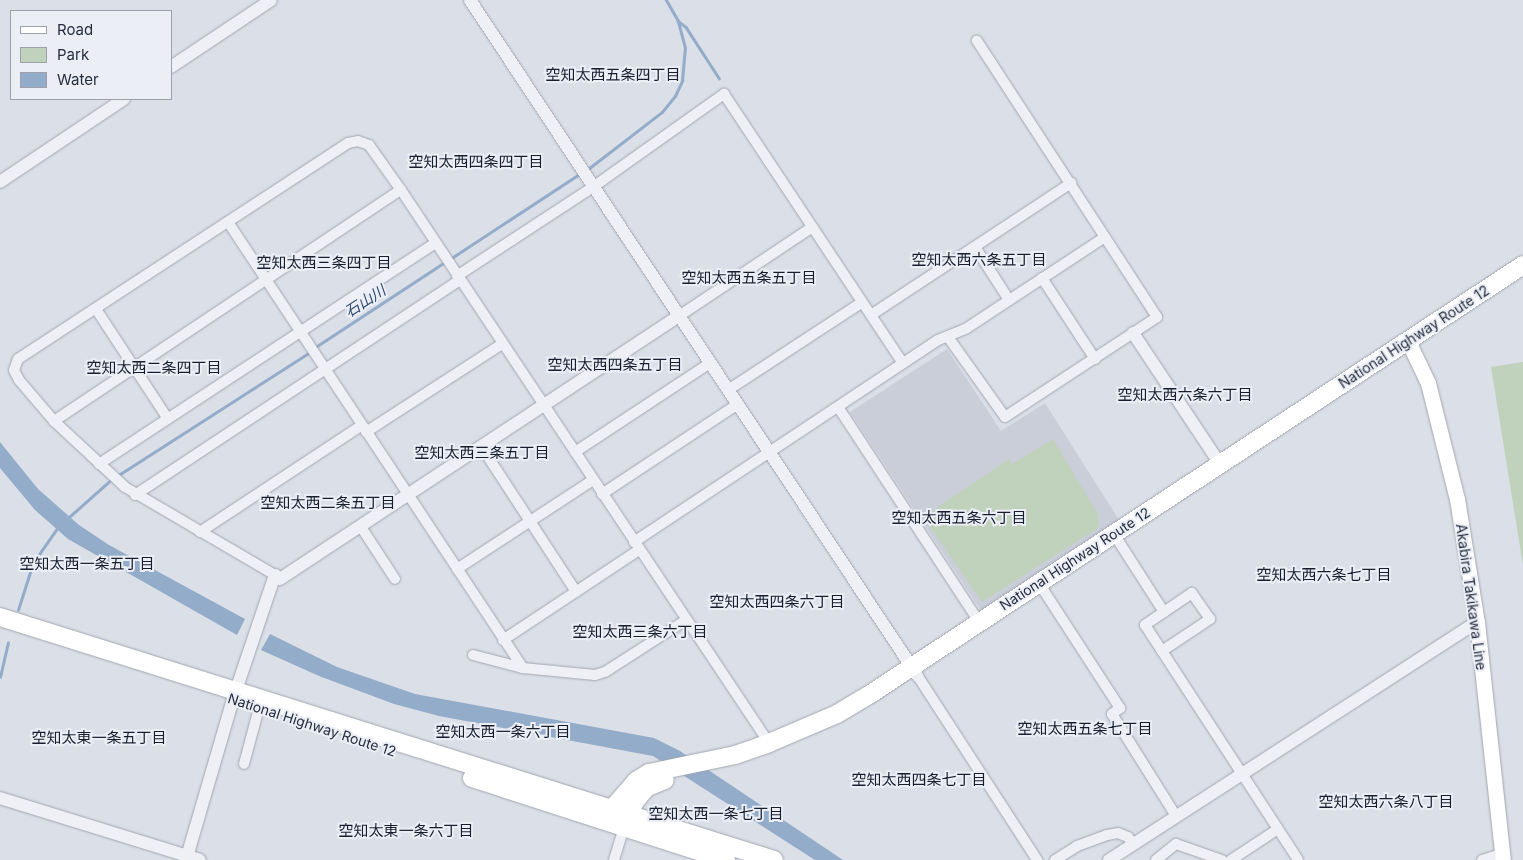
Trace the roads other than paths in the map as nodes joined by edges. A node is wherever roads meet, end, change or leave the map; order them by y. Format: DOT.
graph roads {
  1 [pos="271,0"];
  2 [pos="470,0"];
  3 [pos="977,41"];
  4 [pos="172,66"];
  5 [pos="123,100"];
  6 [pos="0,182"];
  7 [pos="590,182"];
  8 [pos="1071,183"];
  9 [pos="401,190"];
  10 [pos="228,222"];
  11 [pos="811,228"];
  12 [pos="1106,236"];
  13 [pos="435,243"];
  14 [pos="975,246"];
  15 [pos="1523,265"];
  16 [pos="456,275"];
  17 [pos="1523,276"];
  18 [pos="1042,278"];
  19 [pos="265,280"];
  20 [pos="1009,300"];
  21 [pos="861,303"];
  22 [pos="96,309"];
  23 [pos="871,315"];
  24 [pos="679,316"];
  25 [pos="300,332"];
  26 [pos="1134,333"];
  27 [pos="1426,335"];
  28 [pos="948,337"];
  29 [pos="502,344"];
  30 [pos="1410,345"];
  31 [pos="1095,359"];
  32 [pos="710,363"];
  33 [pos="903,364"];
  34 [pos="133,367"];
  35 [pos="324,368"];
  36 [pos="728,390"];
  37 [pos="738,404"];
  38 [pos="542,405"];
  39 [pos="838,407"];
  40 [pos="168,419"];
  41 [pos="54,421"];
  42 [pos="364,429"];
  43 [pos="481,446"];
  44 [pos="575,452"];
  45 [pos="769,452"];
  46 [pos="99,464"];
  47 [pos="1220,464"];
  48 [pos="593,480"];
  49 [pos="602,494"];
  50 [pos="135,495"];
  51 [pos="408,495"];
  52 [pos="530,521"];
  53 [pos="361,527"];
  54 [pos="200,532"];
  55 [pos="1119,542"];
  56 [pos="636,546"];
  57 [pos="457,569"];
  58 [pos="275,575"];
  59 [pos="395,579"];
  60 [pos="1044,591"];
  61 [pos="576,592"];
  62 [pos="1164,612"];
  63 [pos="0,617"];
  64 [pos="686,620"];
  65 [pos="979,622"];
  66 [pos="1477,622"];
  67 [pos="0,627"];
  68 [pos="503,640"];
  69 [pos="1162,651"];
  70 [pos="473,655"];
  71 [pos="523,668"];
  72 [pos="915,671"];
  73 [pos="235,694"];
  74 [pos="259,708"];
  75 [pos="769,744"];
  76 [pos="244,764"];
  77 [pos="713,765"];
  78 [pos="1242,773"];
  79 [pos="0,798"];
  80 [pos="1176,816"];
  81 [pos="621,817"];
  82 [pos="1278,829"];
  83 [pos="1133,844"];
  84 [pos="1503,857"];
  85 [pos="186,858"];
  86 [pos="764,859"];
  87 [pos="200,860"];
  88 [pos="614,860"];
  89 [pos="726,860"];
  90 [pos="1037,860"];
  91 [pos="1055,860"];
  92 [pos="1109,860"];
  93 [pos="1156,860"];
  94 [pos="1222,860"];
  95 [pos="1232,860"];
  96 [pos="1298,860"];
  97 [pos="1482,860"];
  1 -- 4 [label="street"];
  2 -- 7 [label="street"];
  3 -- 8 [label="street"];
  5 -- 6 [label="street"];
  7 -- 11 [label="street"];
  7 -- 16 [label="street"];
  7 -- 24 [label="street"];
  8 -- 12 [label="street"];
  8 -- 14 [label="street"];
  9 -- 10 [label="street"];
  9 -- 13 [label="street"];
  9 -- 19 [label="street"];
  10 -- 19 [label="street"];
  10 -- 22 [label="street"];
  11 -- 21 [label="street"];
  11 -- 24 [label="street"];
  12 -- 18 [label="street"];
  12 -- 26 [label="street"];
  13 -- 16 [label="street"];
  13 -- 25 [label="street"];
  14 -- 20 [label="street"];
  14 -- 23 [label="street"];
  15 -- 27 [label="highway, National Highway Route 12"];
  16 -- 29 [label="street"];
  16 -- 35 [label="street"];
  17 -- 27 [label="highway, National Highway Route 12"];
  18 -- 20 [label="street"];
  18 -- 31 [label="street"];
  19 -- 25 [label="street"];
  19 -- 34 [label="street"];
  20 -- 28 [label="street"];
  21 -- 23 [label="street"];
  21 -- 36 [label="street"];
  22 -- 34 [label="street"];
  22 -- 41 [label="street"];
  23 -- 33 [label="street"];
  24 -- 32 [label="street"];
  24 -- 38 [label="street"];
  25 -- 35 [label="street"];
  25 -- 40 [label="street"];
  26 -- 31 [label="street"];
  26 -- 47 [label="street"];
  27 -- 30 [label="highway, National Highway Route 12"];
  28 -- 31 [label="street"];
  28 -- 33 [label="street"];
  29 -- 38 [label="street"];
  29 -- 42 [label="street"];
  30 -- 47 [label="highway, National Highway Route 12"];
  30 -- 55 [label="highway, National Highway Route 12"];
  30 -- 66 [label="main road, Akabira Takikawa Line"];
  32 -- 36 [label="street"];
  32 -- 44 [label="street"];
  33 -- 39 [label="street"];
  34 -- 40 [label="street"];
  34 -- 41 [label="street"];
  35 -- 42 [label="street"];
  35 -- 50 [label="street"];
  36 -- 37 [label="street"];
  37 -- 45 [label="street"];
  37 -- 49 [label="street"];
  38 -- 43 [label="street"];
  38 -- 44 [label="street"];
  39 -- 45 [label="street"];
  39 -- 65 [label="street"];
  40 -- 46 [label="street"];
  41 -- 46 [label="street"];
  42 -- 51 [label="street"];
  42 -- 54 [label="street"];
  43 -- 51 [label="street"];
  43 -- 52 [label="street"];
  44 -- 48 [label="street"];
  45 -- 56 [label="street"];
  45 -- 72 [label="street"];
  46 -- 50 [label="street"];
  47 -- 65 [label="highway, National Highway Route 12"];
  48 -- 49 [label="street"];
  48 -- 52 [label="street"];
  49 -- 56 [label="street"];
  50 -- 54 [label="street"];
  51 -- 53 [label="street"];
  51 -- 57 [label="street"];
  52 -- 57 [label="street"];
  52 -- 61 [label="street"];
  53 -- 58 [label="street"];
  53 -- 59 [label="street"];
  54 -- 58 [label="street"];
  55 -- 60 [label="highway, National Highway Route 12"];
  55 -- 62 [label="street"];
  56 -- 61 [label="street"];
  56 -- 64 [label="street"];
  57 -- 68 [label="street"];
  58 -- 73 [label="street"];
  60 -- 72 [label="highway, National Highway Route 12"];
  60 -- 80 [label="street"];
  61 -- 68 [label="street"];
  62 -- 69 [label="street"];
  62 -- 69 [label="street"];
  63 -- 73 [label="highway, National Highway Route 12"];
  64 -- 71 [label="street"];
  64 -- 75 [label="street"];
  65 -- 72 [label="highway, National Highway Route 12"];
  66 -- 78 [label="street"];
  66 -- 84 [label="main road, Akabira Takikawa Line"];
  67 -- 73 [label="highway, National Highway Route 12"];
  68 -- 71 [label="street"];
  69 -- 78 [label="street"];
  70 -- 71 [label="street"];
  72 -- 75 [label="highway, National Highway Route 12"];
  72 -- 77 [label="highway, National Highway Route 12"];
  72 -- 90 [label="street"];
  73 -- 74 [label="highway, National Highway Route 12"];
  73 -- 81 [label="highway, National Highway Route 12"];
  73 -- 85 [label="street"];
  74 -- 76 [label="street"];
  74 -- 81 [label="highway, National Highway Route 12"];
  75 -- 77 [label="highway, National Highway Route 12"];
  77 -- 81 [label="highway, National Highway Route 12"];
  78 -- 80 [label="street"];
  78 -- 82 [label="street"];
  79 -- 85 [label="street"];
  80 -- 83 [label="street"];
  81 -- 86 [label="highway"];
  81 -- 88 [label="street"];
  81 -- 89 [label="highway"];
  82 -- 95 [label="street"];
  82 -- 96 [label="street"];
  83 -- 91 [label="street"];
  83 -- 92 [label="street"];
  84 -- 97 [label="street"];
  85 -- 87 [label="street"];
  93 -- 94 [label="street"];
}
